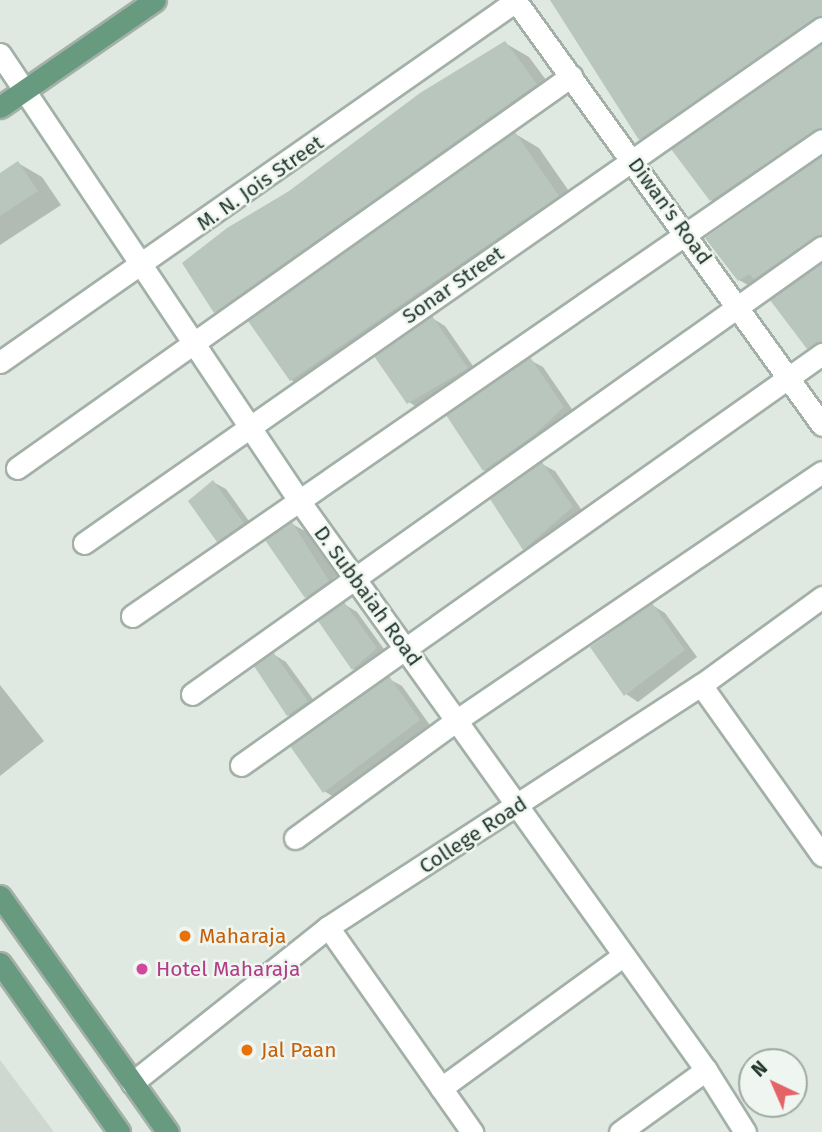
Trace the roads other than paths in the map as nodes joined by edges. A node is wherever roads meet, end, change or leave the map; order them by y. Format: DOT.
graph roads {
  1 [pos="155,0"];
  2 [pos="516,0"];
  3 [pos="822,28"];
  4 [pos="0,54"];
  5 [pos="571,76"];
  6 [pos="25,90"];
  7 [pos="0,107"];
  8 [pos="822,140"];
  9 [pos="633,158"];
  10 [pos="686,232"];
  11 [pos="822,247"];
  12 [pos="141,267"];
  13 [pos="739,306"];
  14 [pos="194,341"];
  15 [pos="822,354"];
  16 [pos="0,362"];
  17 [pos="787,378"];
  18 [pos="822,425"];
  19 [pos="249,428"];
  20 [pos="17,468"];
  21 [pos="822,472"];
  22 [pos="300,502"];
  23 [pos="84,544"];
  24 [pos="355,576"];
  25 [pos="822,597"];
  26 [pos="132,616"];
  27 [pos="407,650"];
  28 [pos="701,684"];
  29 [pos="192,694"];
  30 [pos="457,720"];
  31 [pos="241,765"];
  32 [pos="517,807"];
  33 [pos="295,838"];
  34 [pos="822,855"];
  35 [pos="0,896"];
  36 [pos="328,927"];
  37 [pos="623,956"];
  38 [pos="0,963"];
  39 [pos="706,1070"];
  40 [pos="132,1083"];
  41 [pos="441,1088"];
  42 [pos="119,1132"];
  43 [pos="168,1132"];
  44 [pos="472,1132"];
  45 [pos="620,1132"];
  46 [pos="746,1132"];
  1 -- 6 [label="main road"];
  2 -- 5 [label="street, Diwan's Road"];
  2 -- 12 [label="street, M. N. Jois Street"];
  3 -- 9 [label="street, Sonar Street"];
  4 -- 6 [label="street, D. Subbaiah Road"];
  5 -- 9 [label="street, Diwan's Road"];
  5 -- 14 [label="street"];
  6 -- 7 [label="main road"];
  6 -- 12 [label="street, D. Subbaiah Road"];
  8 -- 10 [label="street"];
  9 -- 10 [label="street, Diwan's Road"];
  9 -- 19 [label="street, Sonar Street"];
  10 -- 13 [label="street, Diwan's Road"];
  10 -- 22 [label="street"];
  11 -- 13 [label="street"];
  12 -- 14 [label="street, D. Subbaiah Road"];
  12 -- 16 [label="street, M. N. Jois Street"];
  13 -- 17 [label="street, Diwan's Road"];
  13 -- 24 [label="street"];
  14 -- 19 [label="street, D. Subbaiah Road"];
  14 -- 20 [label="street"];
  15 -- 17 [label="street"];
  17 -- 18 [label="street, Diwan's Road"];
  17 -- 27 [label="street"];
  19 -- 22 [label="street, D. Subbaiah Road"];
  19 -- 23 [label="street, Sonar Street"];
  21 -- 30 [label="street"];
  22 -- 24 [label="street, D. Subbaiah Road"];
  22 -- 26 [label="street"];
  24 -- 27 [label="street, D. Subbaiah Road"];
  24 -- 29 [label="street"];
  25 -- 28 [label="street, College Road"];
  27 -- 30 [label="street, D. Subbaiah Road"];
  27 -- 31 [label="street"];
  28 -- 32 [label="street, College Road"];
  28 -- 34 [label="street"];
  30 -- 32 [label="street, D. Subbaiah Road"];
  30 -- 33 [label="street"];
  32 -- 36 [label="street, College Road"];
  32 -- 37 [label="street, D. Subbaiah Road"];
  35 -- 40 [label="main road"];
  36 -- 40 [label="street, College Road"];
  36 -- 41 [label="street"];
  37 -- 39 [label="street, D. Subbaiah Road"];
  37 -- 41 [label="street"];
  38 -- 42 [label="main road"];
  39 -- 45 [label="street"];
  39 -- 46 [label="street, D. Subbaiah Road"];
  40 -- 43 [label="main road"];
  41 -- 44 [label="street"];
}
